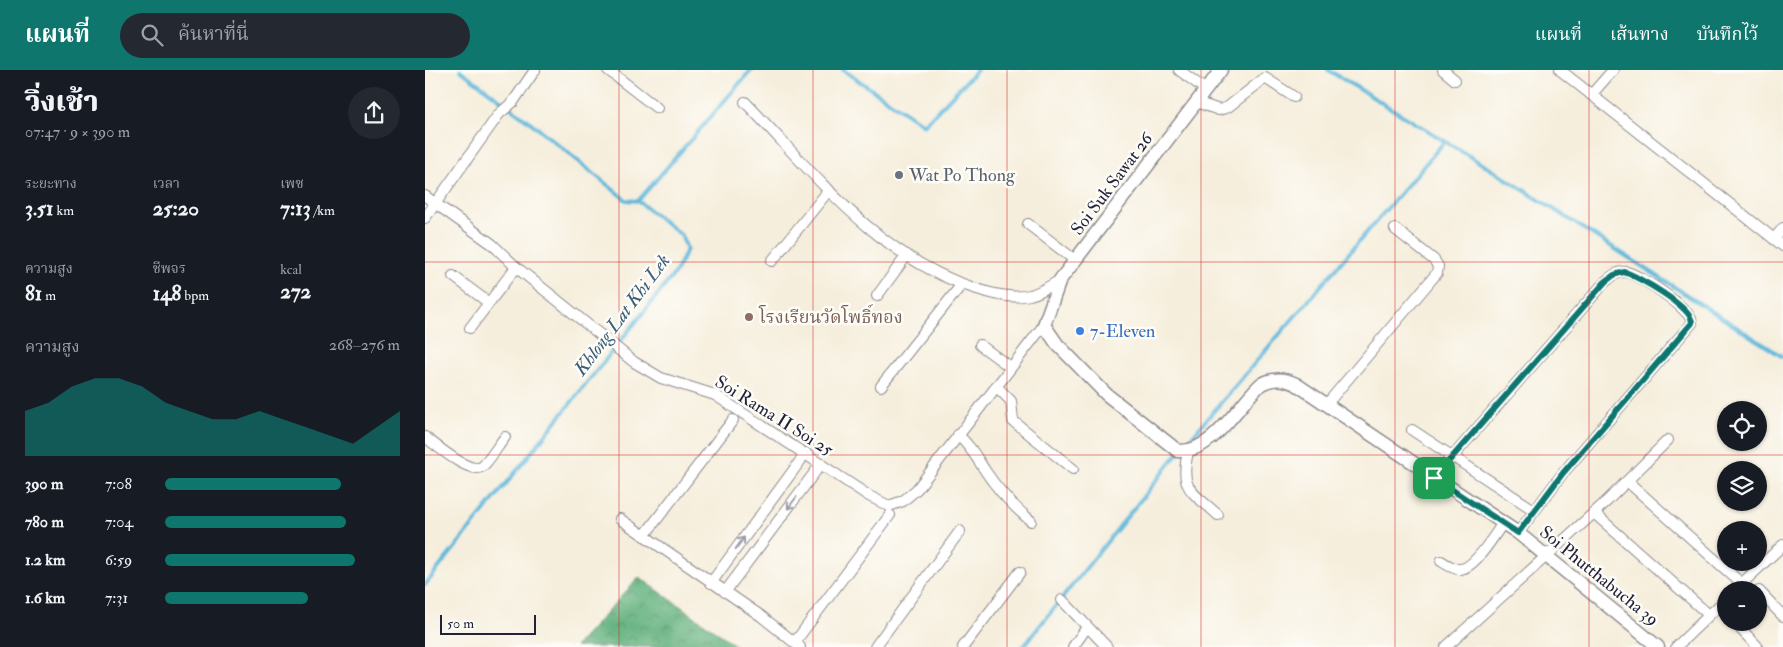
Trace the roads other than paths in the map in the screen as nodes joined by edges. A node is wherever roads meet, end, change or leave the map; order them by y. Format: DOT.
graph roads {
  1 [pos="535,70"];
  2 [pos="608,70"];
  3 [pos="1179,70"];
  4 [pos="1221,70"];
  5 [pos="1443,70"];
  6 [pos="1560,70"];
  7 [pos="1613,70"];
  8 [pos="1455,80"];
  9 [pos="1206,90"];
  10 [pos="1591,96"];
  11 [pos="1294,97"];
  12 [pos="745,102"];
  13 [pos="1196,102"];
  14 [pos="657,108"];
  15 [pos="829,190"];
  16 [pos="425,196"];
  17 [pos="435,203"];
  18 [pos="425,218"];
  19 [pos="1028,224"];
  20 [pos="1783,228"];
  21 [pos="1395,229"];
  22 [pos="1774,239"];
  23 [pos="1783,246"];
  24 [pos="907,255"];
  25 [pos="1076,260"];
  26 [pos="772,262"];
  27 [pos="516,267"];
  28 [pos="453,276"];
  29 [pos="1060,280"];
  30 [pos="962,284"];
  31 [pos="877,296"];
  32 [pos="489,303"];
  33 [pos="1044,325"];
  34 [pos="470,328"];
  35 [pos="980,345"];
  36 [pos="1010,367"];
  37 [pos="881,386"];
  38 [pos="996,386"];
  39 [pos="1326,404"];
  40 [pos="733,420"];
  41 [pos="1412,430"];
  42 [pos="959,435"];
  43 [pos="425,437"];
  44 [pos="505,437"];
  45 [pos="1668,440"];
  46 [pos="1188,452"];
  47 [pos="806,453"];
  48 [pos="1453,456"];
  49 [pos="821,464"];
  50 [pos="1073,469"];
  51 [pos="1434,478"];
  52 [pos="1627,481"];
  53 [pos="1534,510"];
  54 [pos="1594,512"];
  55 [pos="761,514"];
  56 [pos="890,515"];
  57 [pos="1218,515"];
  58 [pos="620,520"];
  59 [pos="1031,520"];
  60 [pos="1503,523"];
  61 [pos="776,524"];
  62 [pos="960,531"];
  63 [pos="1518,533"];
  64 [pos="644,536"];
  65 [pos="1781,550"];
  66 [pos="1547,555"];
  67 [pos="1441,561"];
  68 [pos="1020,572"];
  69 [pos="1738,581"];
  70 [pos="1745,581"];
  71 [pos="711,583"];
  72 [pos="725,592"];
  73 [pos="1062,600"];
  74 [pos="1767,600"];
  75 [pos="1717,607"];
  76 [pos="1709,615"];
  77 [pos="1783,616"];
  78 [pos="1087,627"];
  79 [pos="1743,631"];
  80 [pos="798,644"];
  81 [pos="1757,646"];
  82 [pos="875,647"];
  83 [pos="963,647"];
  84 [pos="1073,647"];
  85 [pos="1107,647"];
  86 [pos="1446,647"];
  87 [pos="1658,647"];
  88 [pos="1676,647"];
  1 -- 17 [label="street"];
  2 -- 14 [label="street"];
  3 -- 9 [label="street"];
  4 -- 9 [label="street, Soi Suk Sawat 26"];
  5 -- 8 [label="street"];
  6 -- 10 [label="street"];
  7 -- 10 [label="street"];
  9 -- 13 [label="street, Soi Suk Sawat 26"];
  10 -- 22 [label="street"];
  11 -- 13 [label="street"];
  12 -- 15 [label="street"];
  13 -- 25 [label="street, Soi Suk Sawat 26"];
  15 -- 24 [label="street"];
  15 -- 26 [label="street"];
  16 -- 17 [label="street, Soi Rama II Soi 25"];
  17 -- 18 [label="street"];
  17 -- 27 [label="street, Soi Rama II Soi 25"];
  19 -- 25 [label="street"];
  20 -- 22 [label="street"];
  21 -- 39 [label="street"];
  22 -- 23 [label="street"];
  24 -- 30 [label="street"];
  24 -- 31 [label="street"];
  25 -- 29 [label="street, Soi Suk Sawat 26"];
  27 -- 32 [label="street"];
  27 -- 47 [label="street, Soi Rama II Soi 25"];
  28 -- 32 [label="street"];
  29 -- 30 [label="street"];
  29 -- 33 [label="street, Soi Suk Sawat 26"];
  30 -- 37 [label="street"];
  32 -- 34 [label="street"];
  33 -- 36 [label="street, Soi Rama II Soi 25"];
  33 -- 46 [label="street"];
  35 -- 36 [label="street"];
  36 -- 38 [label="street, Soi Rama II Soi 25"];
  38 -- 42 [label="street, Soi Rama II Soi 25"];
  38 -- 50 [label="street"];
  39 -- 46 [label="street, Soi Phutthabucha 39"];
  39 -- 51 [label="street, Soi Phutthabucha 39"];
  40 -- 64 [label="street"];
  41 -- 48 [label="street"];
  42 -- 49 [label="street, Soi Rama II Soi 25"];
  42 -- 59 [label="street"];
  43 -- 44 [label="street"];
  45 -- 52 [label="street"];
  46 -- 57 [label="street"];
  47 -- 49 [label="street, Soi Rama II Soi 25"];
  47 -- 55 [label="street"];
  48 -- 51 [label="street"];
  48 -- 53 [label="street"];
  48 -- 53 [label="street"];
  49 -- 61 [label="street, one-way"];
  51 -- 60 [label="street, Soi Phutthabucha 39"];
  52 -- 54 [label="street"];
  52 -- 69 [label="street"];
  53 -- 63 [label="street"];
  54 -- 66 [label="street"];
  54 -- 76 [label="street"];
  55 -- 61 [label="street"];
  71 -- 55 [label="street, one-way"];
  56 -- 80 [label="street"];
  58 -- 64 [label="street"];
  60 -- 63 [label="street, Soi Phutthabucha 39"];
  60 -- 67 [label="street"];
  61 -- 72 [label="street"];
  62 -- 82 [label="street"];
  63 -- 66 [label="street, Soi Phutthabucha 39"];
  64 -- 71 [label="street"];
  65 -- 70 [label="street"];
  66 -- 86 [label="street"];
  66 -- 87 [label="street, Soi Phutthabucha 39"];
  68 -- 83 [label="street"];
  71 -- 72 [label="street"];
  72 -- 80 [label="street"];
  73 -- 78 [label="street"];
  74 -- 77 [label="street"];
  75 -- 76 [label="street"];
  76 -- 88 [label="street"];
  78 -- 84 [label="street"];
  78 -- 85 [label="street"];
  79 -- 81 [label="street"];
}
